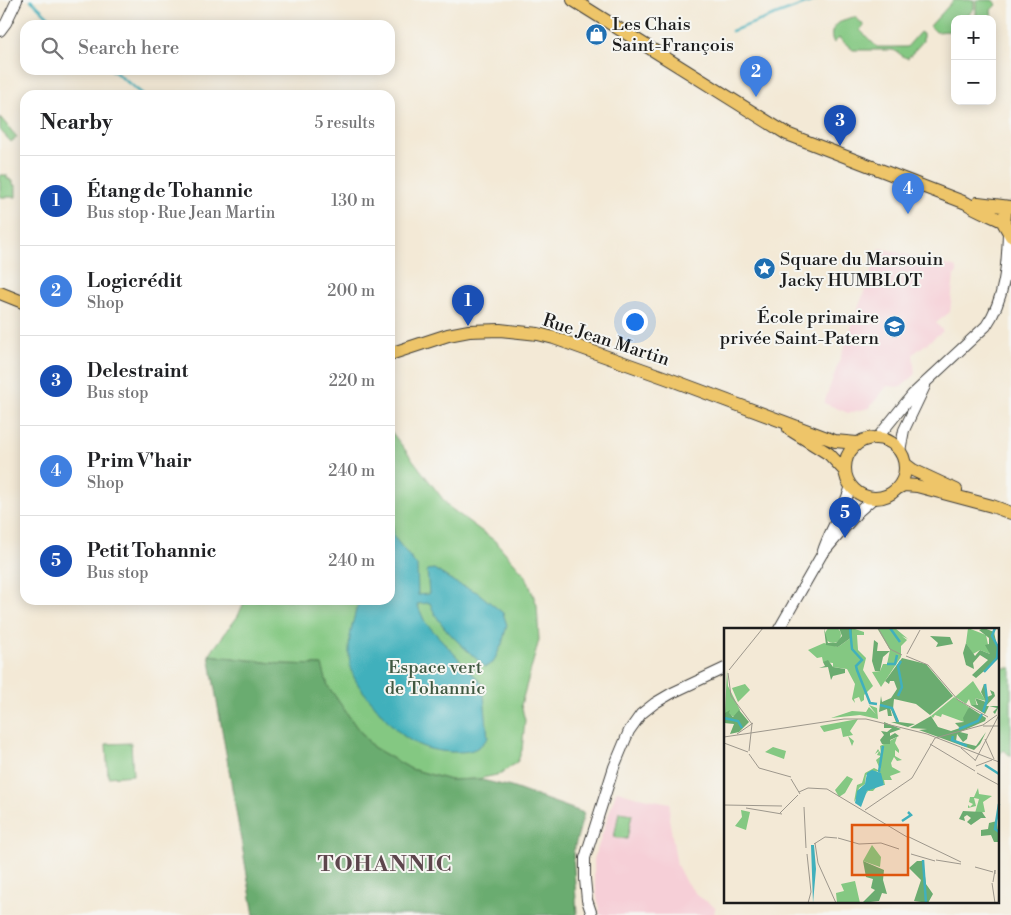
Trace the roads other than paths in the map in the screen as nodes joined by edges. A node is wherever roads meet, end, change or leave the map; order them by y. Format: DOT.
graph roads {
  1 [pos="16,0"];
  2 [pos="573,0"];
  3 [pos="0,31"];
  4 [pos="966,203"];
  5 [pos="1010,207"];
  6 [pos="1007,230"];
  7 [pos="1011,267"];
  8 [pos="1005,276"];
  9 [pos="0,293"];
  10 [pos="20,301"];
  11 [pos="395,352"];
  12 [pos="925,385"];
  13 [pos="777,420"];
  14 [pos="878,437"];
  15 [pos="857,443"];
  16 [pos="900,451"];
  17 [pos="905,464"];
  18 [pos="844,470"];
  19 [pos="851,486"];
  20 [pos="898,488"];
  21 [pos="874,498"];
  22 [pos="992,506"];
  23 [pos="1011,513"];
  24 [pos="822,554"];
  25 [pos="780,628"];
  26 [pos="724,668"];
  27 [pos="587,900"];
  28 [pos="585,915"];
  29 [pos="592,915"];
  1 -- 3 [label="street"];
  2 -- 4 [label="main road"];
  4 -- 5 [label="main road"];
  4 -- 6 [label="main road"];
  5 -- 6 [label="main road"];
  6 -- 8 [label="street"];
  7 -- 8 [label="street"];
  8 -- 12 [label="street"];
  9 -- 10 [label="main road"];
  11 -- 13 [label="main road, Rue Jean Martin"];
  12 -- 14 [label="street"];
  12 -- 16 [label="street"];
  13 -- 15 [label="main road, Rue Jean Martin"];
  13 -- 18 [label="main road, Rue Jean Martin"];
  14 -- 15 [label="main road"];
  14 -- 16 [label="main road"];
  15 -- 18 [label="main road"];
  16 -- 17 [label="main road"];
  17 -- 20 [label="main road"];
  17 -- 22 [label="main road"];
  18 -- 19 [label="main road"];
  19 -- 21 [label="main road"];
  19 -- 24 [label="street"];
  20 -- 21 [label="main road"];
  20 -- 22 [label="main road"];
  21 -- 24 [label="street"];
  22 -- 23 [label="main road"];
  24 -- 25 [label="street"];
  26 -- 27 [label="street"];
  27 -- 28 [label="street"];
  27 -- 29 [label="street"];
}
